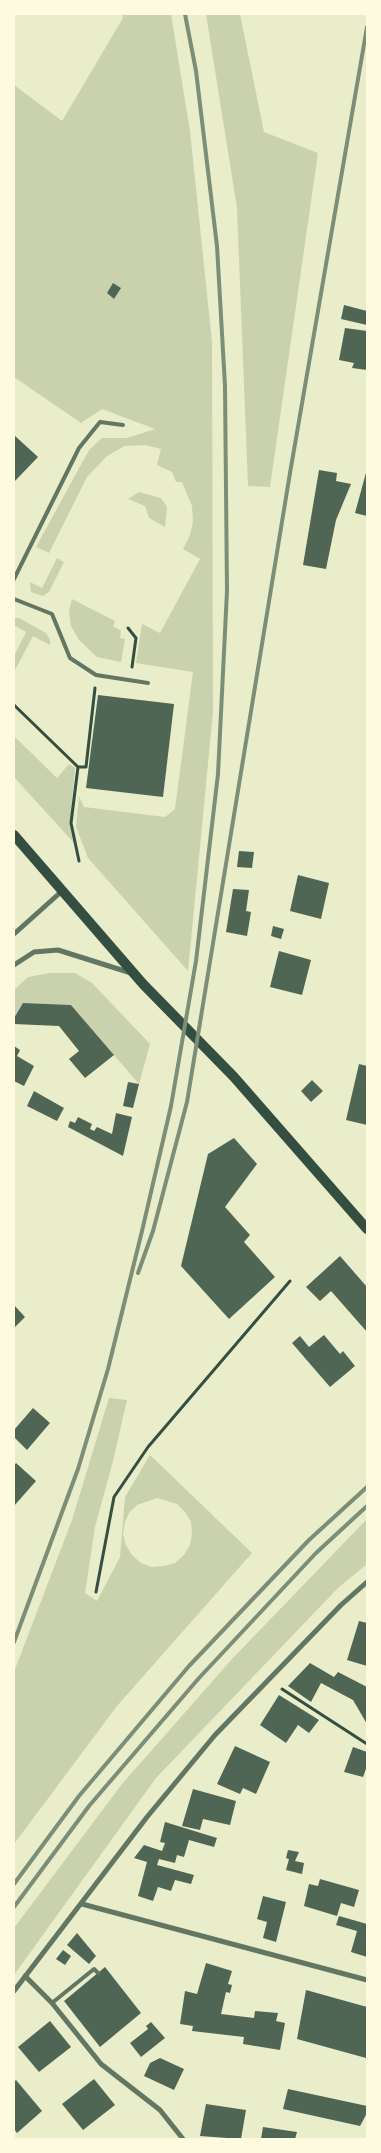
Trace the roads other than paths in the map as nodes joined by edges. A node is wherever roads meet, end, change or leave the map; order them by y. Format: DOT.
graph roads {
  1 [pos="123,425"];
  2 [pos="14,579"];
  3 [pos="14,599"];
  4 [pos="148,682"];
  5 [pos="14,835"];
  6 [pos="62,891"];
  7 [pos="14,934"];
  8 [pos="14,964"];
  9 [pos="136,975"];
  10 [pos="367,1229"];
  11 [pos="367,1582"];
  12 [pos="82,1904"];
  13 [pos="98,1973"];
  14 [pos="25,1976"];
  15 [pos="367,1980"];
  16 [pos="14,1991"];
  17 [pos="52,2002"];
  18 [pos="184,2139"];
  1 -- 2 [label="lane"];
  3 -- 4 [label="lane"];
  5 -- 6 [label="main road"];
  6 -- 7 [label="street"];
  6 -- 9 [label="main road"];
  8 -- 9 [label="street"];
  9 -- 10 [label="main road"];
  11 -- 12 [label="street"];
  12 -- 14 [label="street"];
  12 -- 15 [label="street"];
  13 -- 17 [label="lane"];
  14 -- 16 [label="street"];
  14 -- 17 [label="street"];
  17 -- 18 [label="street"];
}
